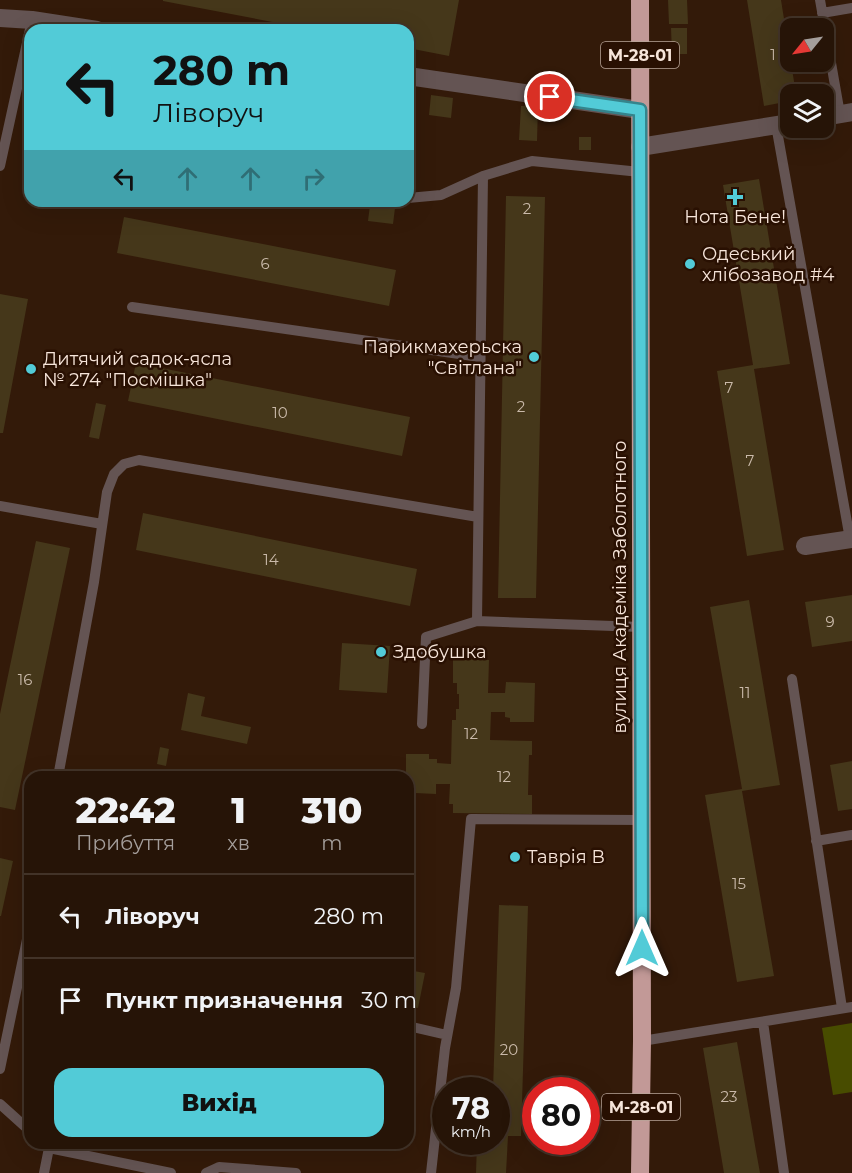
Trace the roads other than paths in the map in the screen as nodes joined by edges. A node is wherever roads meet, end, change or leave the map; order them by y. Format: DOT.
graph roads {
  1 [pos="640,0"];
  2 [pos="820,0"];
  3 [pos="852,8"];
  4 [pos="822,13"];
  5 [pos="0,18"];
  6 [pos="32,20"];
  7 [pos="31,24"];
  8 [pos="58,24"];
  9 [pos="24,56"];
  10 [pos="414,77"];
  11 [pos="640,110"];
  12 [pos="839,115"];
  13 [pos="780,124"];
  14 [pos="785,138"];
  15 [pos="640,147"];
  16 [pos="0,166"];
  17 [pos="640,171"];
  18 [pos="483,176"];
  19 [pos="414,197"];
  20 [pos="132,307"];
  21 [pos="480,357"];
  22 [pos="0,506"];
  23 [pos="478,517"];
  24 [pos="102,524"];
  25 [pos="851,539"];
  26 [pos="805,546"];
  27 [pos="477,621"];
  28 [pos="641,627"];
  29 [pos="792,679"];
  30 [pos="422,724"];
  31 [pos="59,771"];
  32 [pos="642,820"];
  33 [pos="852,835"];
  34 [pos="816,841"];
  35 [pos="24,954"];
  36 [pos="847,1008"];
  37 [pos="763,1022"];
  38 [pos="414,1027"];
  39 [pos="447,1035"];
  40 [pos="642,1041"];
  41 [pos="0,1069"];
  42 [pos="0,1104"];
  43 [pos="24,1126"];
  44 [pos="47,1149"];
  45 [pos="65,1149"];
  46 [pos="44,1173"];
  47 [pos="171,1173"];
  48 [pos="206,1173"];
  49 [pos="296,1173"];
  50 [pos="431,1173"];
  51 [pos="640,1173"];
  52 [pos="783,1173"];
  1 -- 11 [label="highway, вулиця Академіка Заболотного / М-28-01"];
  2 -- 4 [label="lane"];
  3 -- 4 [label="lane"];
  4 -- 12 [label="lane"];
  5 -- 6 [label="street"];
  6 -- 7 [label="lane"];
  6 -- 8 [label="street"];
  9 -- 16 [label="lane"];
  10 -- 11 [label="street"];
  11 -- 15 [label="highway, вулиця Академіка Заболотного / М-28-01"];
  13 -- 15 [label="street"];
  14 -- 25 [label="lane"];
  15 -- 17 [label="highway, вулиця Академіка Заболотного / М-28-01"];
  17 -- 18 [label="lane"];
  17 -- 28 [label="highway, вулиця Академіка Заболотного / М-28-01"];
  18 -- 19 [label="lane"];
  18 -- 21 [label="lane"];
  20 -- 21 [label="lane"];
  21 -- 23 [label="lane"];
  22 -- 24 [label="lane"];
  23 -- 24 [label="lane"];
  23 -- 27 [label="lane"];
  24 -- 31 [label="lane"];
  25 -- 26 [label="street"];
  27 -- 28 [label="lane"];
  27 -- 30 [label="lane"];
  28 -- 32 [label="highway, вулиця Академіка Заболотного / М-28-01"];
  29 -- 34 [label="lane"];
  32 -- 39 [label="lane"];
  32 -- 40 [label="highway, вулиця Академіка Заболотного / М-28-01"];
  33 -- 34 [label="lane"];
  34 -- 36 [label="lane"];
  35 -- 41 [label="lane"];
  36 -- 37 [label="lane"];
  37 -- 40 [label="lane"];
  37 -- 52 [label="lane"];
  38 -- 39 [label="lane"];
  39 -- 50 [label="lane"];
  40 -- 51 [label="highway, вулиця Академіка Заболотного / М-28-01"];
  42 -- 43 [label="lane"];
  44 -- 46 [label="lane"];
  45 -- 47 [label="lane"];
  48 -- 49 [label="lane"];
}
